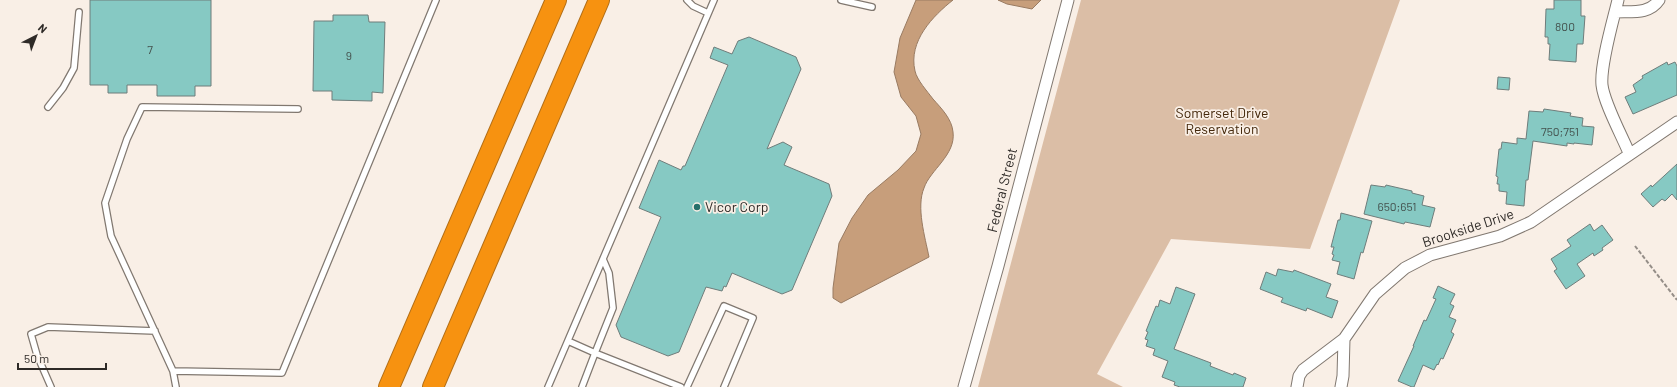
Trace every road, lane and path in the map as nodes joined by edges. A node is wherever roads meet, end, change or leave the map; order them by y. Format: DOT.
graph roads {
  1 [pos="436,0"];
  2 [pos="556,0"];
  3 [pos="599,0"];
  4 [pos="687,0"];
  5 [pos="714,0"];
  6 [pos="841,0"];
  7 [pos="1068,0"];
  8 [pos="1618,0"];
  9 [pos="1659,0"];
  10 [pos="872,7"];
  11 [pos="79,12"];
  12 [pos="1615,12"];
  13 [pos="708,14"];
  14 [pos="48,107"];
  15 [pos="298,109"];
  16 [pos="1677,122"];
  17 [pos="1630,154"];
  18 [pos="1635,246"];
  19 [pos="603,259"];
  20 [pos="1677,300"];
  21 [pos="155,331"];
  22 [pos="1344,339"];
  23 [pos="568,341"];
  24 [pos="595,354"];
  25 [pos="173,371"];
  26 [pos="52,387"];
  27 [pos="176,387"];
  28 [pos="389,387"];
  29 [pos="433,387"];
  30 [pos="548,387"];
  31 [pos="582,387"];
  32 [pos="681,387"];
  33 [pos="687,387"];
  34 [pos="724,387"];
  35 [pos="964,387"];
  36 [pos="1297,387"];
  37 [pos="1341,387"];
  1 -- 25 [label="lane"];
  2 -- 28 [label="highway"];
  3 -- 29 [label="highway"];
  4 -- 13 [label="lane"];
  5 -- 13 [label="lane"];
  6 -- 10 [label="lane"];
  7 -- 35 [label="street, Federal Street"];
  8 -- 12 [label="street"];
  9 -- 12 [label="street"];
  11 -- 14 [label="lane"];
  12 -- 17 [label="street"];
  13 -- 19 [label="lane"];
  15 -- 21 [label="lane"];
  16 -- 17 [label="street, Brookside Drive"];
  17 -- 22 [label="street, Brookside Drive"];
  18 -- 20 [label="path"];
  19 -- 23 [label="lane"];
  19 -- 24 [label="lane"];
  21 -- 25 [label="lane"];
  21 -- 26 [label="lane"];
  22 -- 36 [label="street, Brookside Drive"];
  22 -- 37 [label="street"];
  23 -- 24 [label="lane"];
  23 -- 30 [label="lane"];
  24 -- 31 [label="lane"];
  24 -- 32 [label="lane"];
  25 -- 27 [label="lane"];
  33 -- 34 [label="lane"];
}
